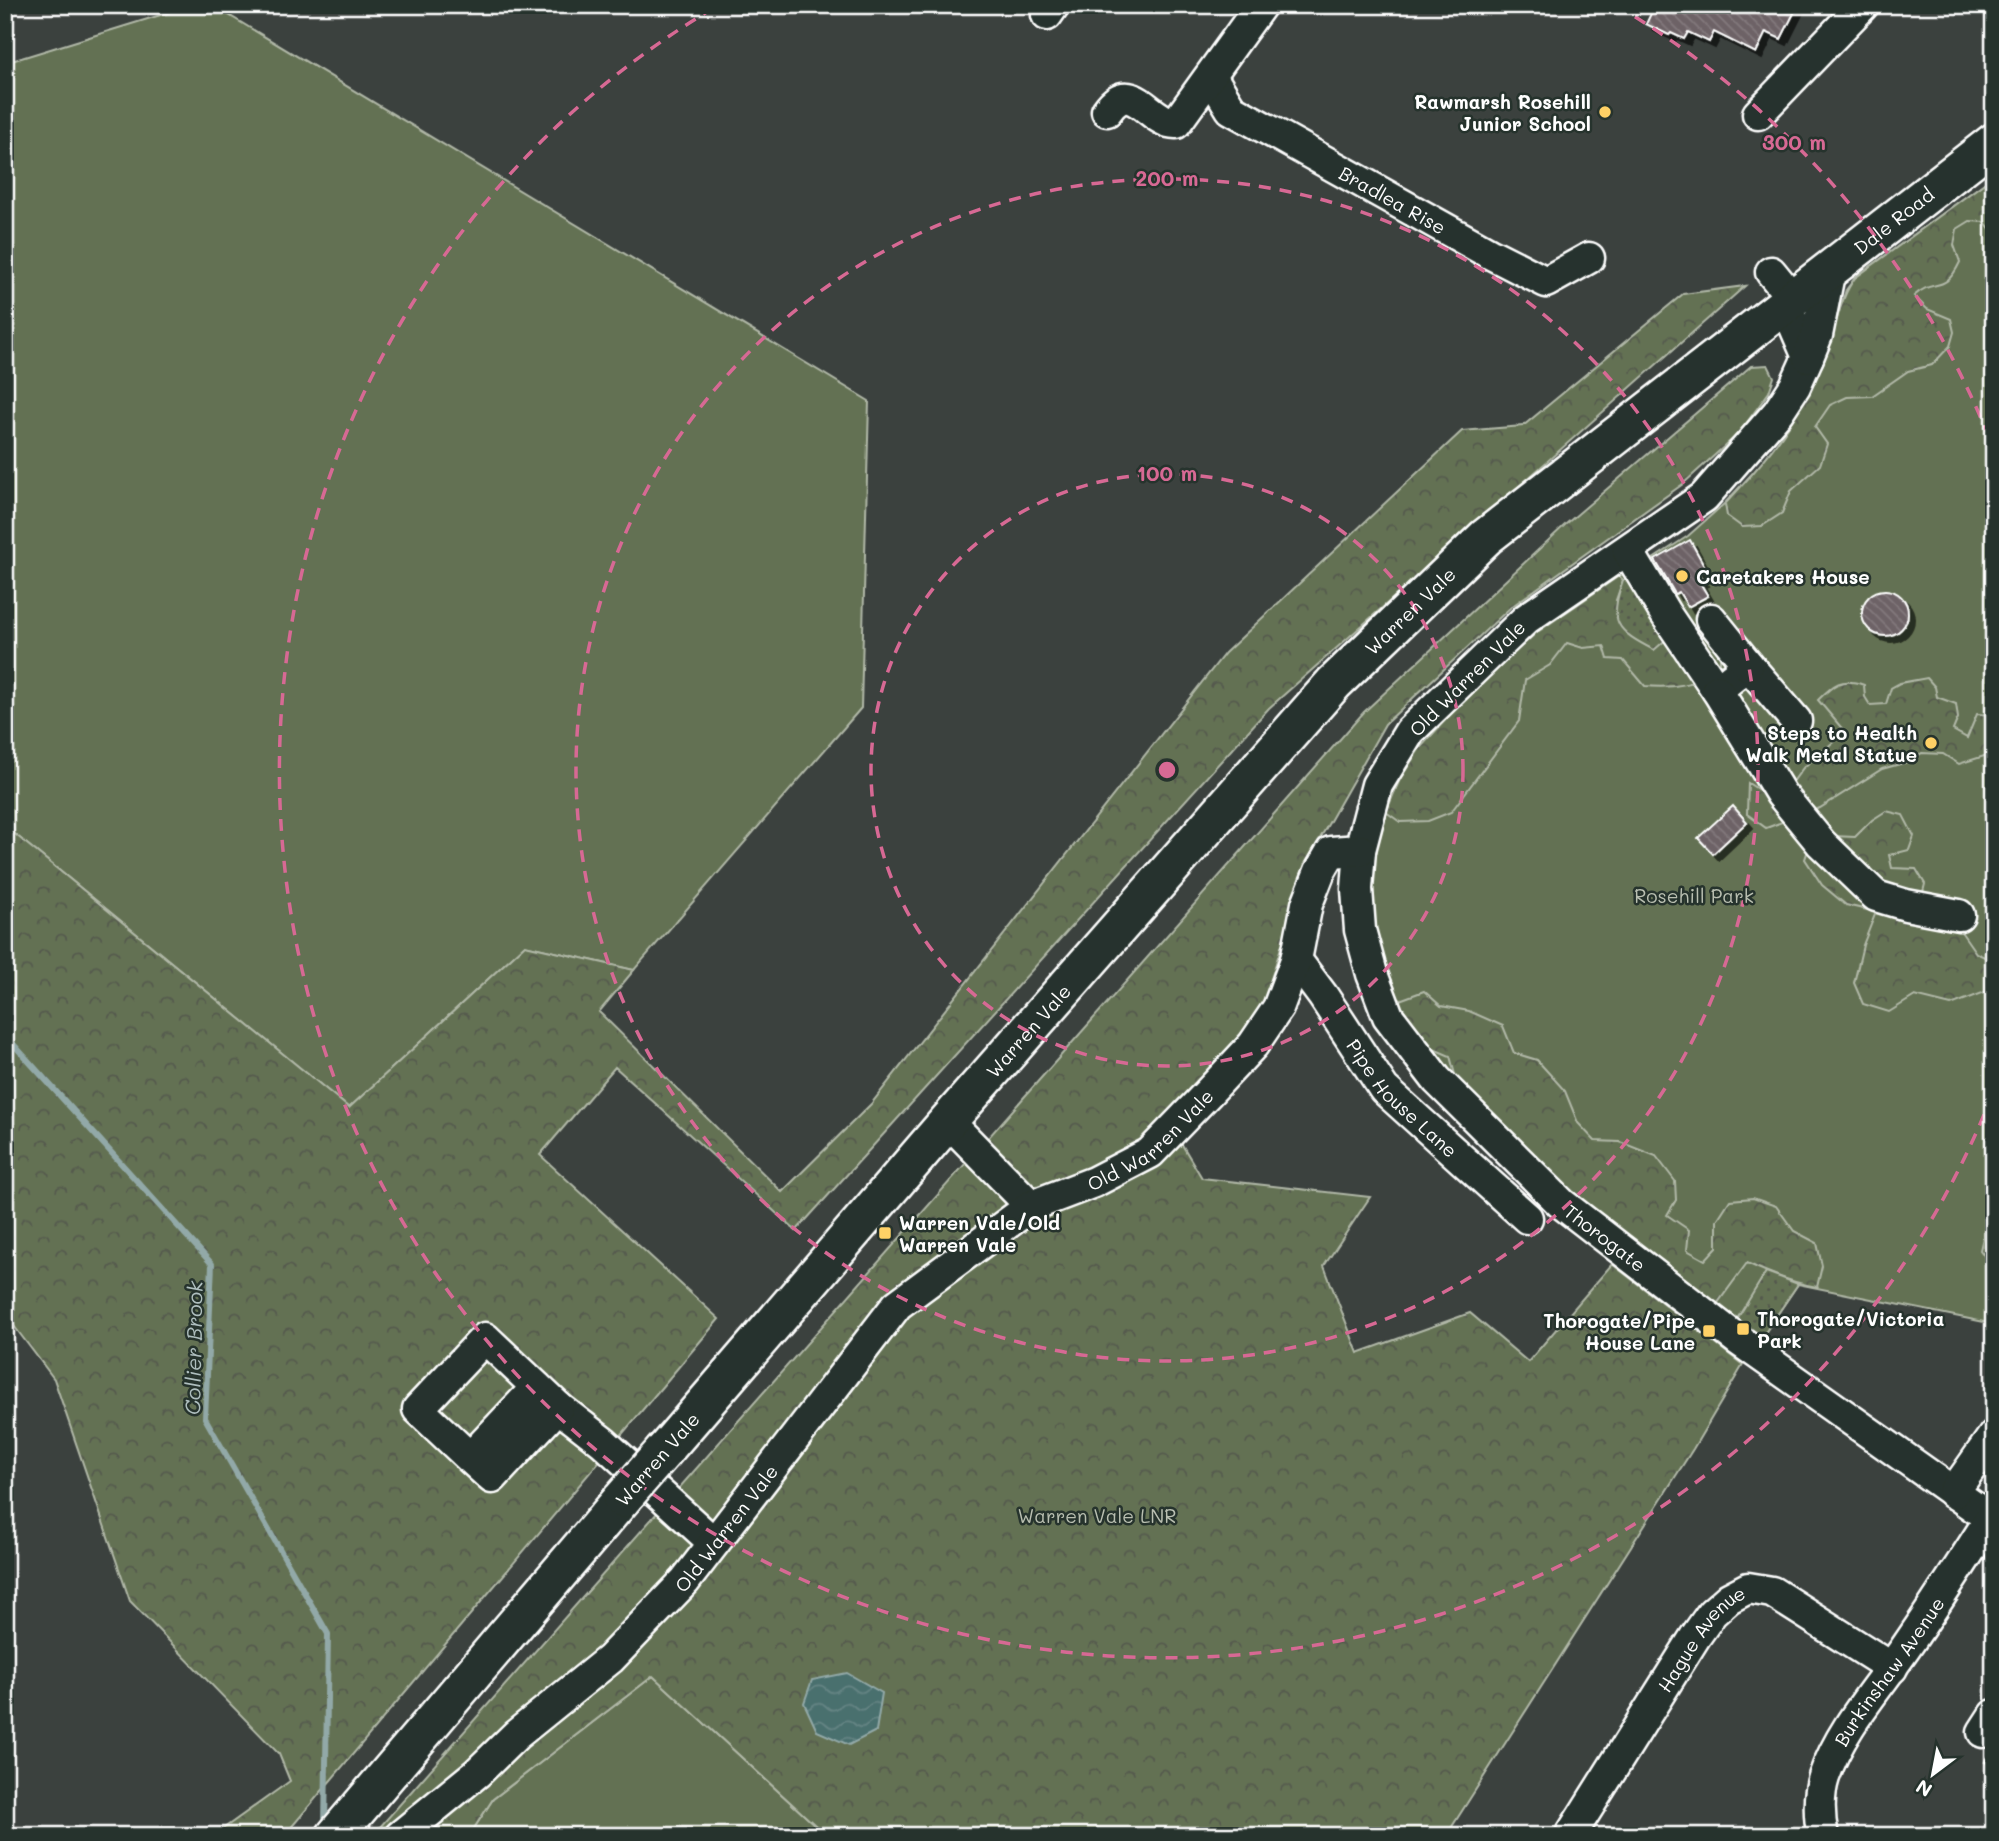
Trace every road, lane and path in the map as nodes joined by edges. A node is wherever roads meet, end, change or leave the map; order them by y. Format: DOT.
graph roads {
  1 [pos="1261,5"];
  2 [pos="1863,5"];
  3 [pos="1211,76"];
  4 [pos="1107,111"];
  5 [pos="1758,114"];
  6 [pos="1994,142"];
  7 [pos="1589,258"];
  8 [pos="1830,269"];
  9 [pos="1781,294"];
  10 [pos="1808,357"];
  11 [pos="1628,551"];
  12 [pos="1712,619"];
  13 [pos="1748,665"];
  14 [pos="1717,690"];
  15 [pos="1797,721"];
  16 [pos="1360,849"];
  17 [pos="1959,915"];
  18 [pos="1296,960"];
  19 [pos="948,1121"];
  20 [pos="1031,1206"];
  21 [pos="1527,1218"];
  22 [pos="537,1387"];
  23 [pos="558,1407"];
  24 [pos="1994,1435"];
  25 [pos="470,1458"];
  26 [pos="1953,1493"];
  27 [pos="1992,1520"];
  28 [pos="714,1542"];
  29 [pos="1892,1668"];
  30 [pos="1584,1830"];
  31 [pos="335,1836"];
  32 [pos="400,1836"];
  33 [pos="1823,1836"];
  1 -- 3 [label="street"];
  2 -- 5 [label="street"];
  3 -- 4 [label="street"];
  3 -- 7 [label="street, Bradlea Rise"];
  6 -- 8 [label="main road, Dale Road"];
  8 -- 9 [label="main road, Dale Road"];
  8 -- 10 [label="street, Old Warren Vale"];
  9 -- 10 [label="street"];
  9 -- 19 [label="main road, Warren Vale"];
  10 -- 11 [label="street, Old Warren Vale"];
  11 -- 14 [label="street"];
  11 -- 16 [label="street, Old Warren Vale"];
  12 -- 13 [label="street"];
  13 -- 14 [label="street"];
  13 -- 15 [label="street"];
  14 -- 17 [label="street"];
  16 -- 18 [label="street, Old Warren Vale"];
  16 -- 26 [label="street, Thorogate"];
  18 -- 20 [label="street, Old Warren Vale"];
  18 -- 21 [label="street, Pipe House Lane"];
  19 -- 20 [label="street"];
  19 -- 31 [label="main road, Warren Vale, bridge"];
  20 -- 28 [label="street, Old Warren Vale"];
  22 -- 23 [label="street"];
  22 -- 25 [label="street"];
  22 -- 25 [label="street"];
  23 -- 25 [label="street"];
  23 -- 28 [label="street"];
  24 -- 26 [label="street"];
  26 -- 27 [label="street, Thorogate"];
  27 -- 29 [label="street, Burkinshaw Avenue"];
  28 -- 32 [label="street, Old Warren Vale"];
  29 -- 30 [label="street, Hague Avenue"];
  29 -- 33 [label="street, Burkinshaw Avenue"];
}
